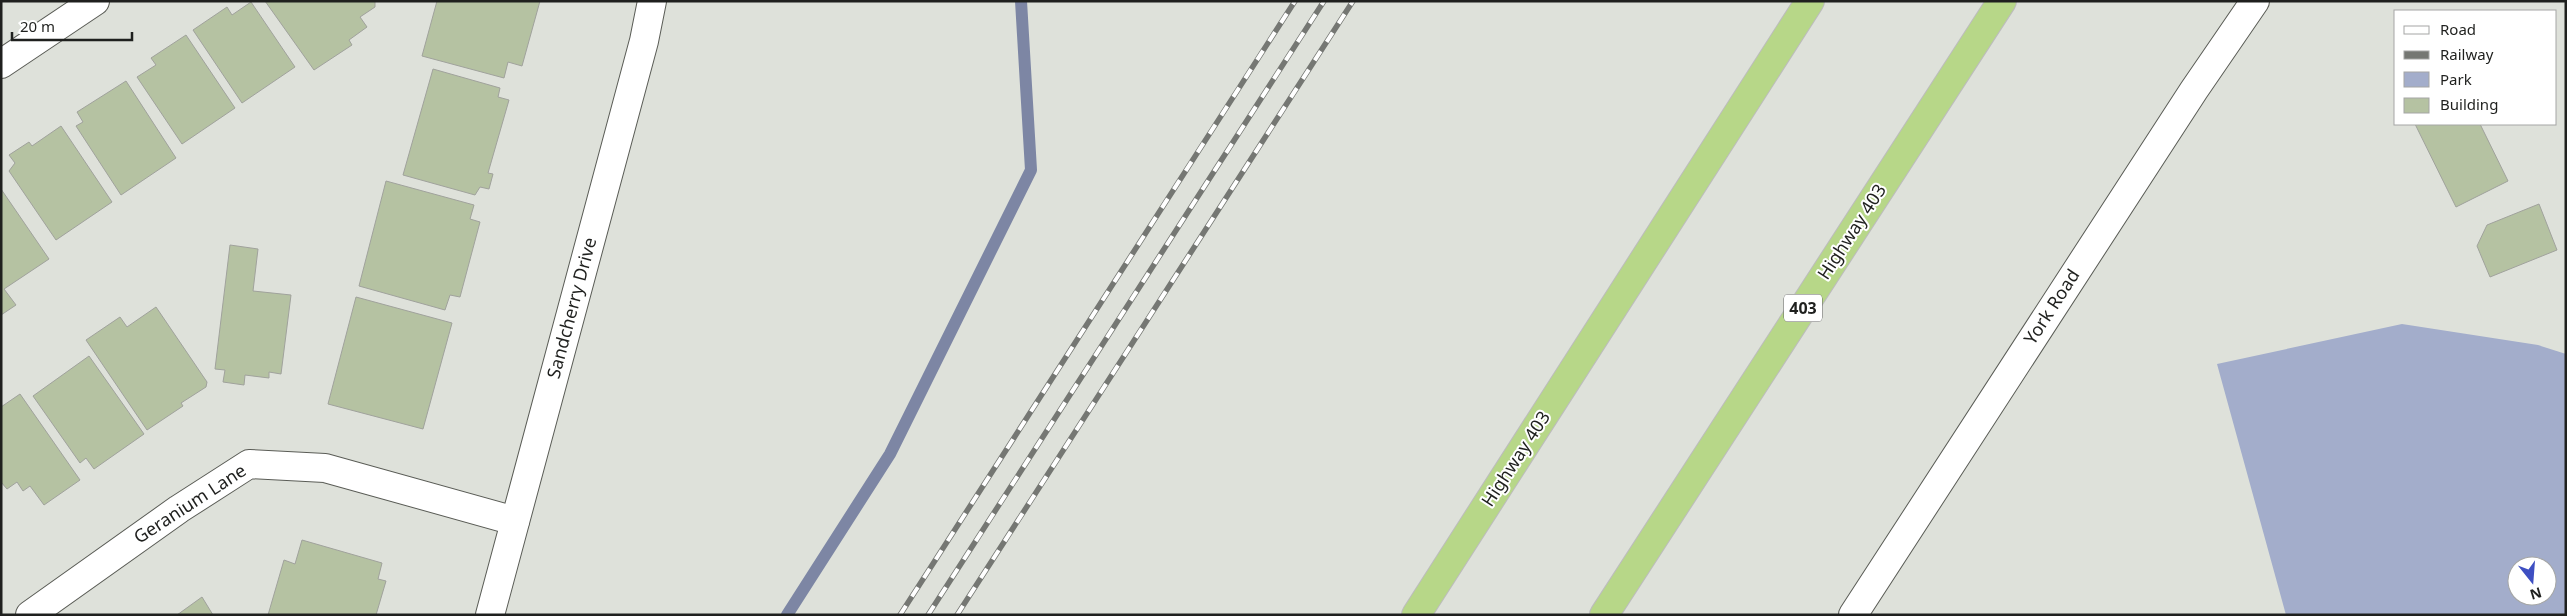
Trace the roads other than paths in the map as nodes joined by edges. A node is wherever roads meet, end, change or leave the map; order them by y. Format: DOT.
graph roads {
  1 [pos="95,1"];
  2 [pos="652,1"];
  3 [pos="1810,1"];
  4 [pos="2002,1"];
  5 [pos="2255,1"];
  6 [pos="1,64"];
  7 [pos="515,521"];
  8 [pos="30,615"];
  9 [pos="490,615"];
  10 [pos="1416,615"];
  11 [pos="1604,615"];
  12 [pos="1853,615"];
  1 -- 6 [label="street"];
  2 -- 7 [label="street, Sandcherry Drive"];
  3 -- 10 [label="highway, Highway 403"];
  4 -- 11 [label="highway, Highway 403 / 403"];
  5 -- 12 [label="street, York Road"];
  7 -- 8 [label="street, Geranium Lane"];
  7 -- 9 [label="street, Sandcherry Drive"];
}
